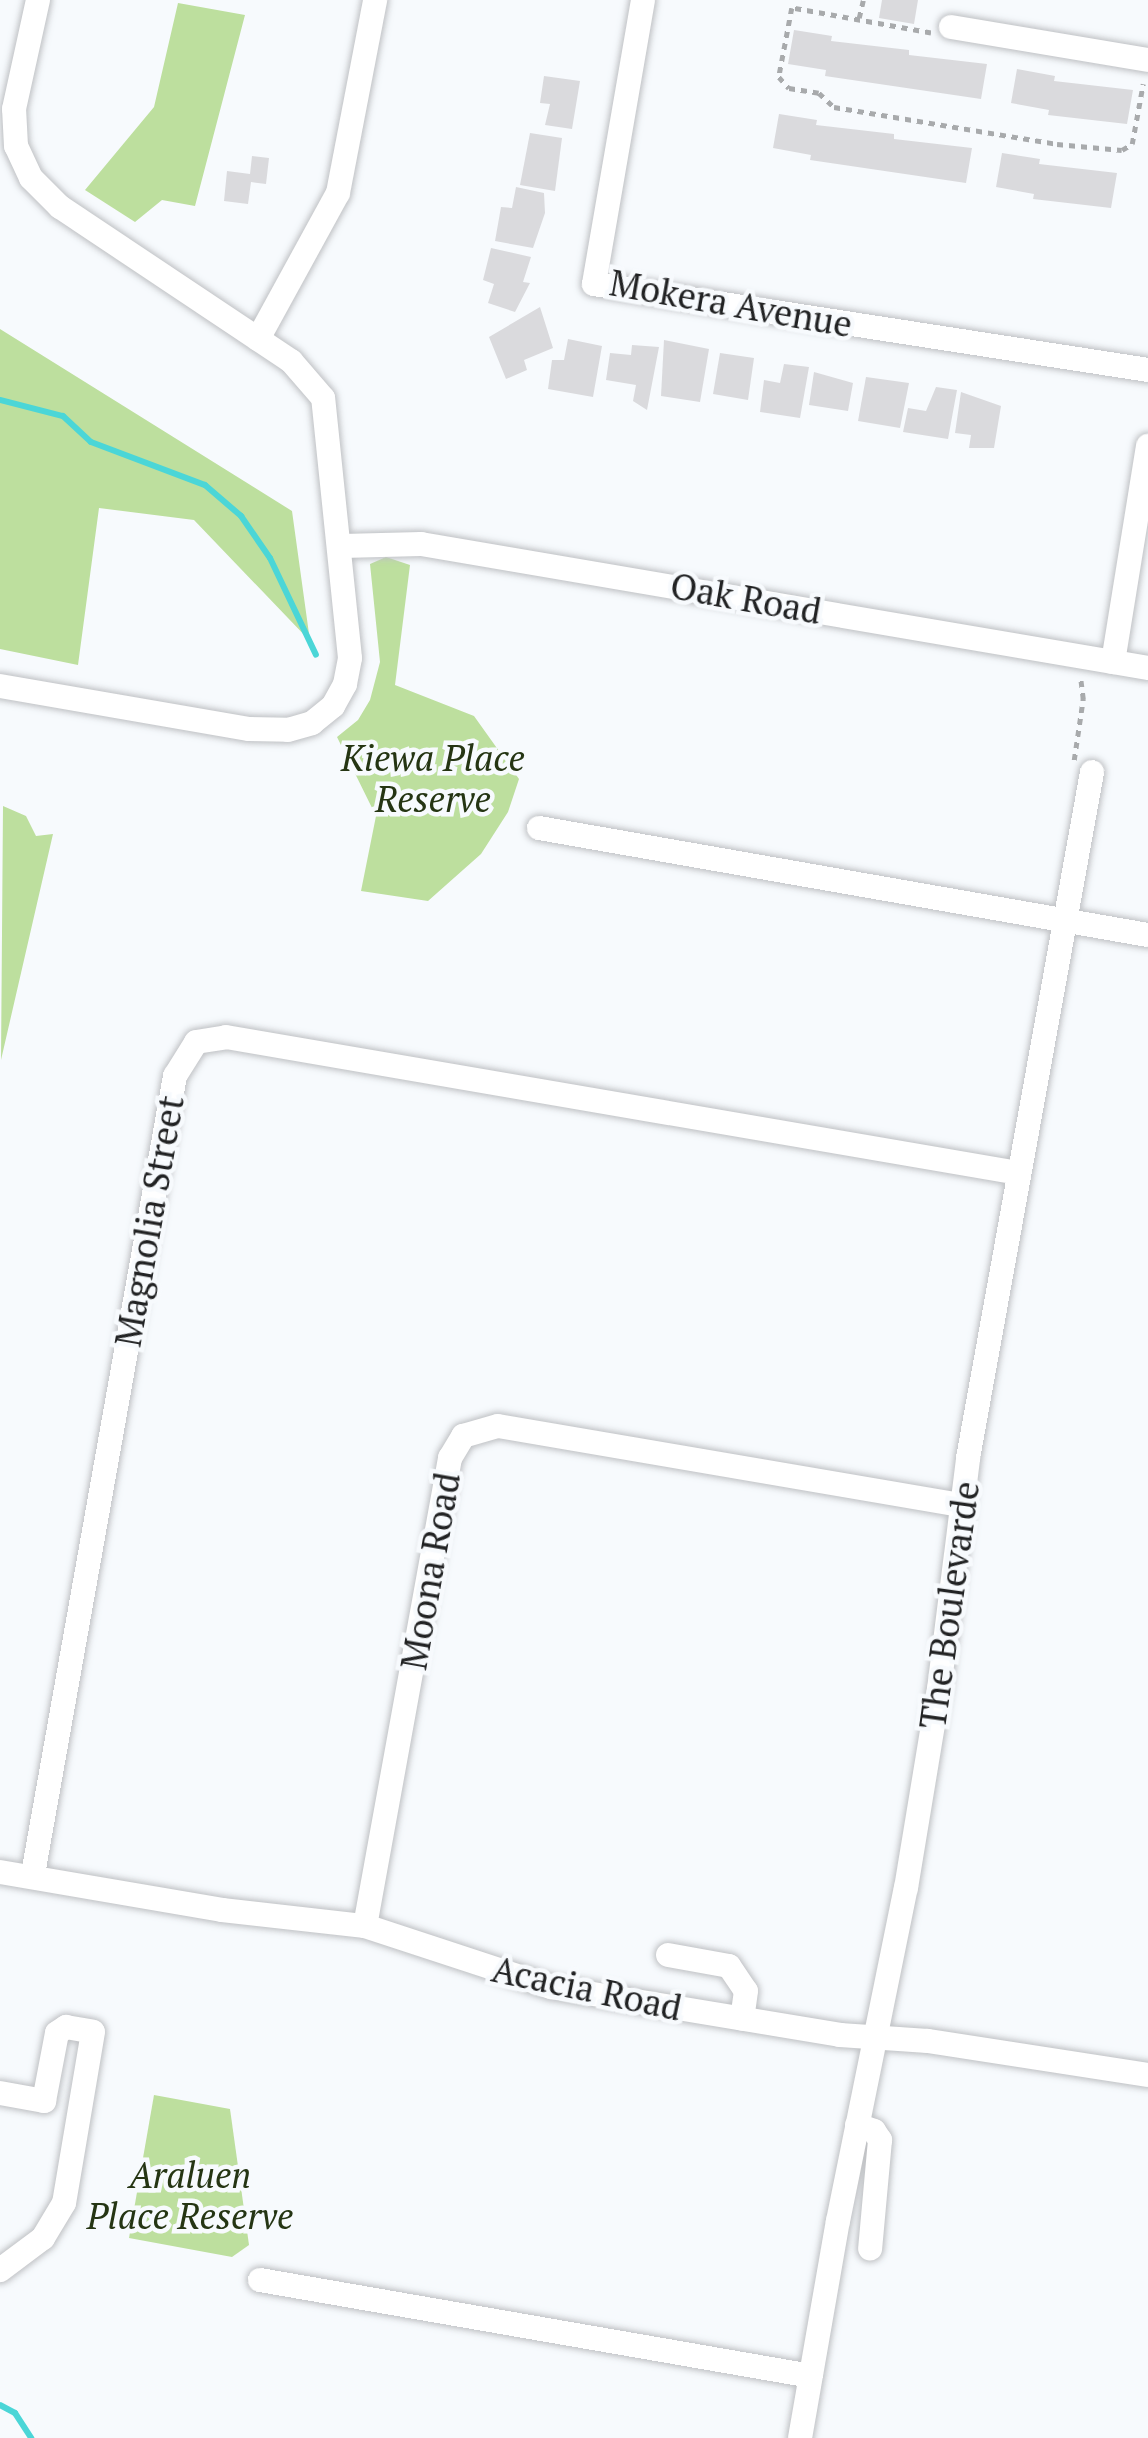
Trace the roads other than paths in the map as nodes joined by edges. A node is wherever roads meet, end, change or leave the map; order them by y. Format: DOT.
graph roads {
  1 [pos="38,0"];
  2 [pos="375,0"];
  3 [pos="643,0"];
  4 [pos="951,27"];
  5 [pos="1148,60"];
  6 [pos="257,339"];
  7 [pos="1148,370"];
  8 [pos="1148,446"];
  9 [pos="342,546"];
  10 [pos="1113,662"];
  11 [pos="1148,668"];
  12 [pos="0,686"];
  13 [pos="1092,772"];
  14 [pos="538,828"];
  15 [pos="1068,920"];
  16 [pos="1148,935"];
  17 [pos="1018,1173"];
  18 [pos="962,1505"];
  19 [pos="0,1872"];
  20 [pos="33,1874"];
  21 [pos="365,1926"];
  22 [pos="668,1954"];
  23 [pos="742,2019"];
  24 [pos="874,2038"];
  25 [pos="1148,2075"];
  26 [pos="0,2093"];
  27 [pos="44,2101"];
  28 [pos="80,2107"];
  29 [pos="857,2125"];
  30 [pos="870,2249"];
  31 [pos="0,2270"];
  32 [pos="260,2280"];
  33 [pos="812,2376"];
  34 [pos="800,2438"];
  1 -- 6 [label="street"];
  2 -- 6 [label="street"];
  3 -- 7 [label="street, Mokera Avenue"];
  4 -- 5 [label="street"];
  6 -- 9 [label="street"];
  8 -- 10 [label="street"];
  9 -- 10 [label="street, Oak Road"];
  9 -- 12 [label="street"];
  10 -- 11 [label="street, Oak Road"];
  13 -- 15 [label="street, The Boulevarde"];
  14 -- 15 [label="street"];
  15 -- 16 [label="street"];
  15 -- 17 [label="street, The Boulevarde"];
  17 -- 18 [label="street, The Boulevarde"];
  17 -- 20 [label="street, Magnolia Street"];
  18 -- 21 [label="street, Moona Road"];
  18 -- 24 [label="street, The Boulevarde"];
  19 -- 20 [label="street, Acacia Road"];
  20 -- 21 [label="street, Acacia Road"];
  21 -- 23 [label="street, Acacia Road"];
  22 -- 23 [label="street"];
  23 -- 24 [label="street, Acacia Road"];
  24 -- 25 [label="street, Acacia Road"];
  24 -- 29 [label="street, The Boulevarde"];
  26 -- 27 [label="street"];
  27 -- 28 [label="street"];
  27 -- 28 [label="street"];
  28 -- 31 [label="street"];
  29 -- 30 [label="street"];
  29 -- 33 [label="street, The Boulevarde"];
  32 -- 33 [label="street"];
  33 -- 34 [label="street, The Boulevarde"];
}
